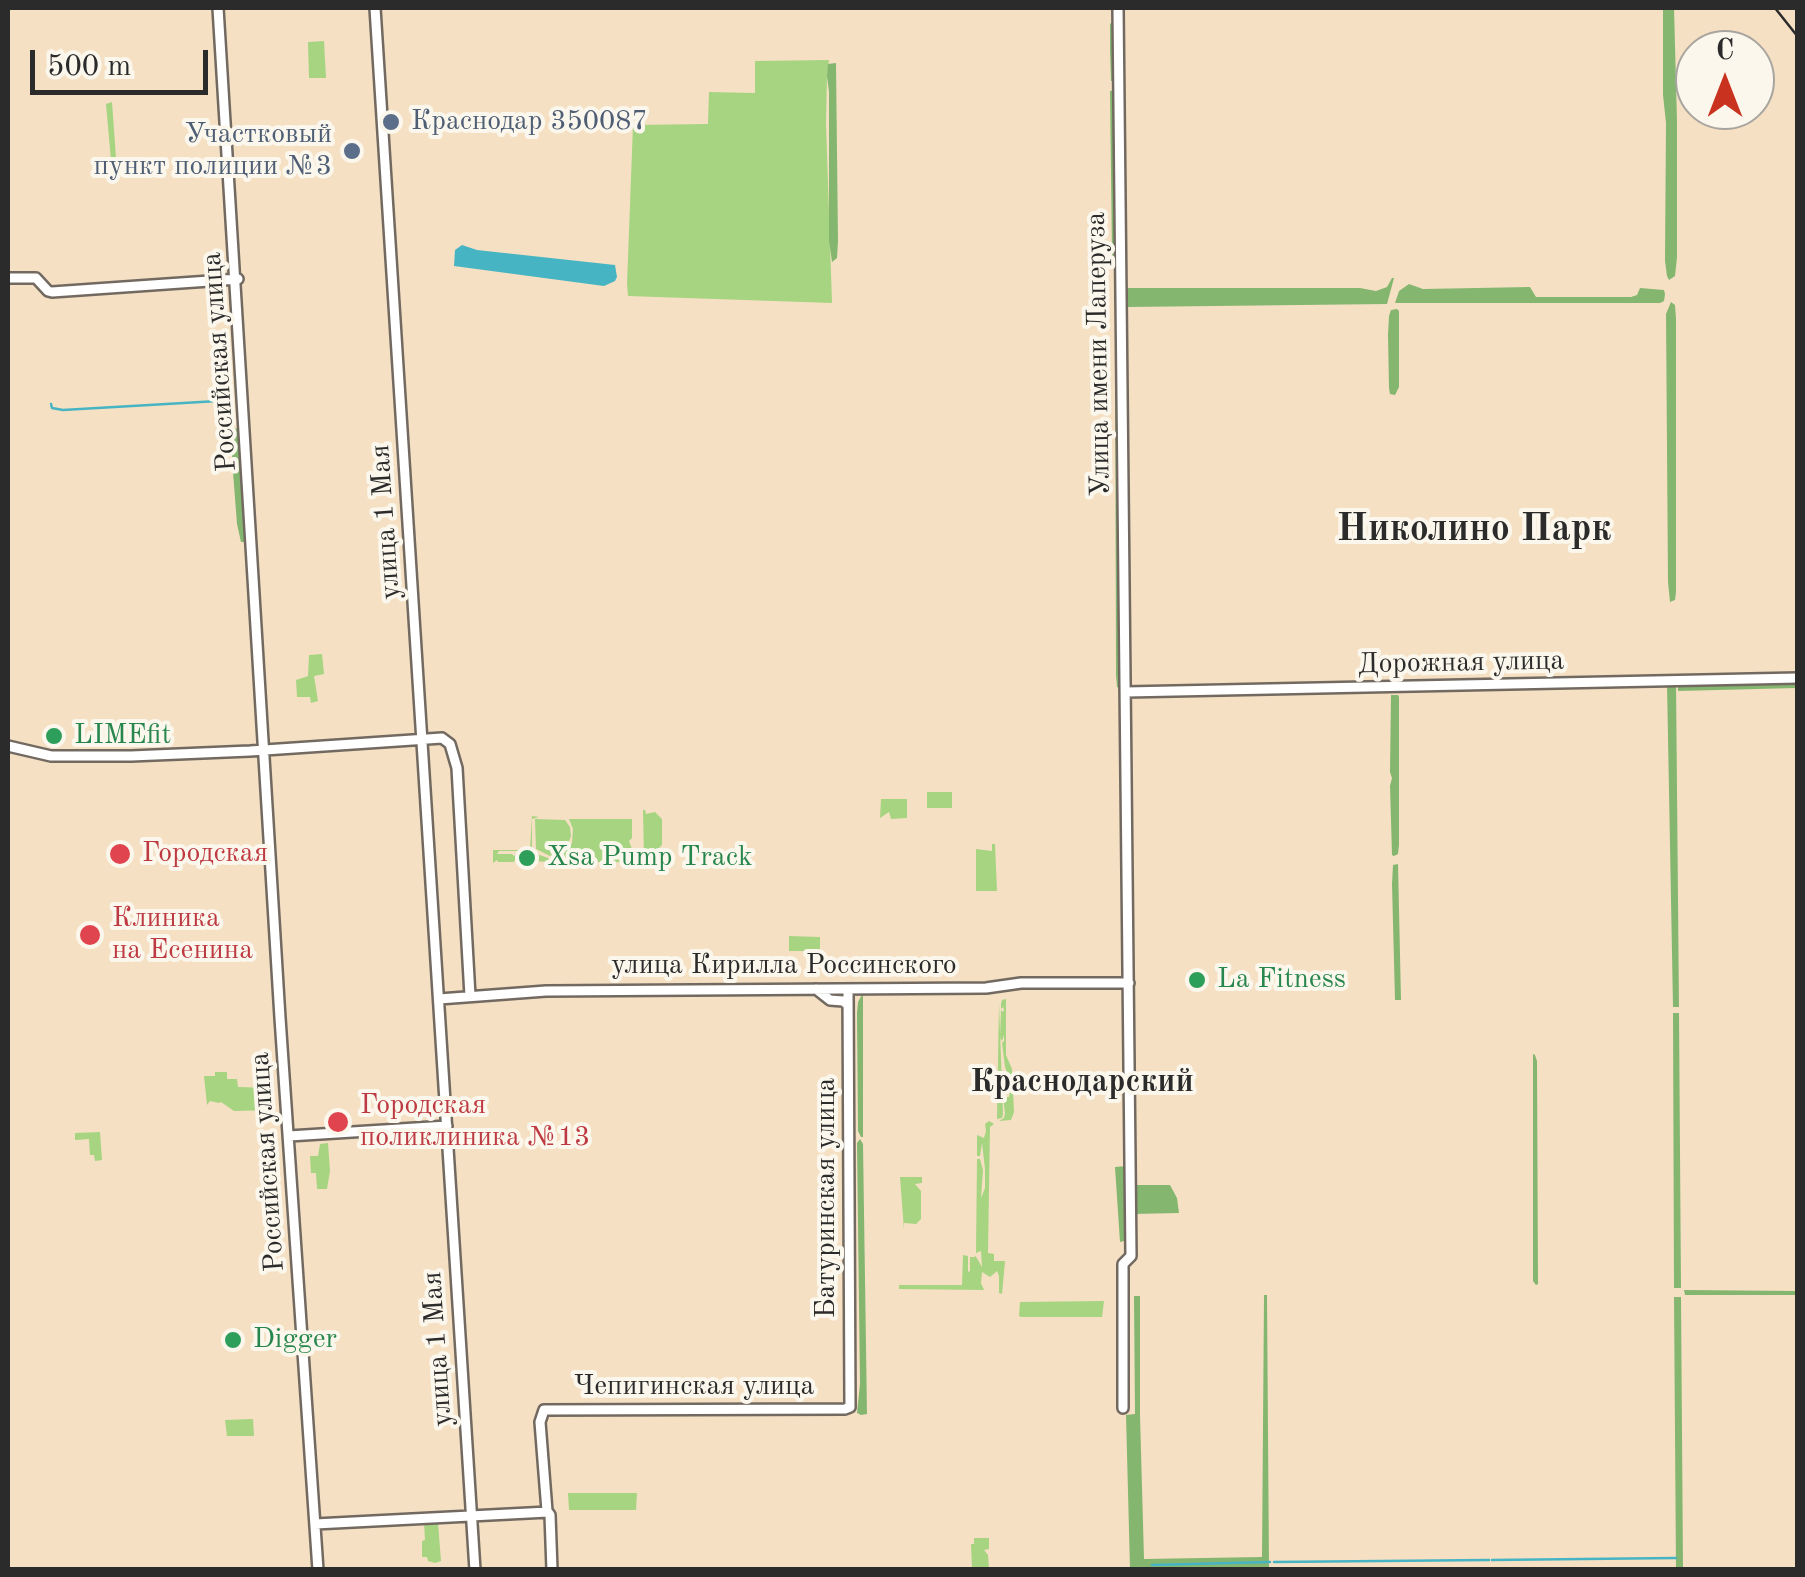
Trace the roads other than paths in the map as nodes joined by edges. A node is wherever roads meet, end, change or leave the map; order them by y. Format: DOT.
graph roads {
  1 [pos="220,8"];
  2 [pos="376,8"];
  3 [pos="1118,10"];
  4 [pos="8,278"];
  5 [pos="234,279"];
  6 [pos="1798,678"];
  7 [pos="1126,692"];
  8 [pos="422,739"];
  9 [pos="8,749"];
  10 [pos="262,753"];
  11 [pos="199,755"];
  12 [pos="1129,984"];
  13 [pos="816,989"];
  14 [pos="848,989"];
  15 [pos="470,996"];
  16 [pos="439,999"];
  17 [pos="848,1005"];
  18 [pos="447,1125"];
  19 [pos="290,1136"];
  20 [pos="848,1408"];
  21 [pos="1123,1408"];
  22 [pos="548,1512"];
  23 [pos="471,1515"];
  24 [pos="316,1524"];
  25 [pos="319,1570"];
  26 [pos="475,1570"];
  27 [pos="552,1570"];
  1 -- 5 [label="main road, Российская улица"];
  2 -- 8 [label="main road, улица 1 Мая"];
  3 -- 7 [label="main road, Улица имени Лаперуза"];
  4 -- 5 [label="main road"];
  5 -- 10 [label="main road, Российская улица"];
  6 -- 7 [label="main road, Дорожная улица"];
  7 -- 12 [label="main road, Улица имени Лаперуза"];
  8 -- 10 [label="main road"];
  8 -- 15 [label="main road"];
  8 -- 16 [label="main road, улица 1 Мая"];
  9 -- 11 [label="main road"];
  10 -- 11 [label="main road"];
  10 -- 11 [label="main road"];
  10 -- 19 [label="main road, Российская улица"];
  10 -- 19 [label="main road, Российская улица"];
  12 -- 14 [label="main road, улица Кирилла Россинского"];
  12 -- 21 [label="main road, Улица имени Лаперуза"];
  13 -- 14 [label="main road, улица Кирилла Россинского"];
  13 -- 15 [label="main road, улица Кирилла Россинского"];
  13 -- 17 [label="main road"];
  14 -- 17 [label="main road, Батуринская улица"];
  15 -- 16 [label="main road, улица Кирилла Россинского"];
  16 -- 18 [label="main road, улица 1 Мая"];
  17 -- 20 [label="main road, Батуринская улица"];
  18 -- 19 [label="main road"];
  18 -- 23 [label="main road, улица 1 Мая"];
  19 -- 24 [label="main road, Российская улица"];
  20 -- 22 [label="main road, Чепигинская улица"];
  22 -- 23 [label="main road"];
  22 -- 27 [label="main road"];
  23 -- 24 [label="main road"];
  23 -- 26 [label="main road, улица 1 Мая"];
  24 -- 25 [label="main road, Российская улица"];
}
